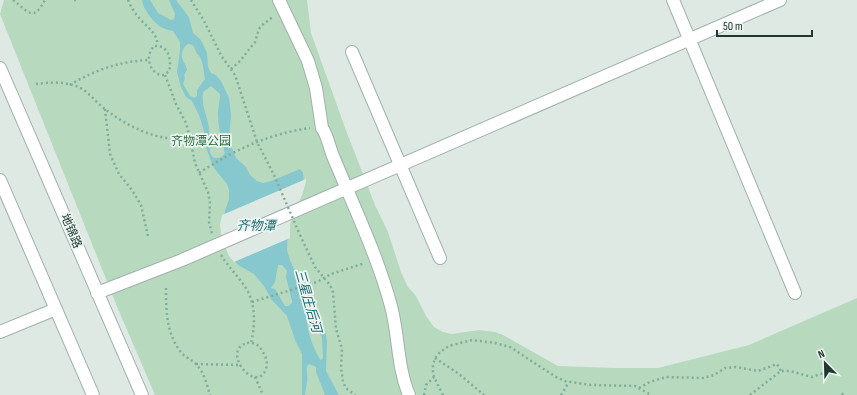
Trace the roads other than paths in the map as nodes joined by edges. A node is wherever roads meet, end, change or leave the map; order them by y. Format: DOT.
graph roads {
  1 [pos="673,0"];
  2 [pos="780,0"];
  3 [pos="282,5"];
  4 [pos="689,39"];
  5 [pos="352,52"];
  6 [pos="0,68"];
  7 [pos="400,164"];
  8 [pos="0,180"];
  9 [pos="347,188"];
  10 [pos="440,258"];
  11 [pos="98,293"];
  12 [pos="795,293"];
  13 [pos="56,309"];
  14 [pos="0,332"];
  15 [pos="93,395"];
  16 [pos="142,395"];
  17 [pos="409,395"];
  1 -- 4 [label="street"];
  2 -- 4 [label="street"];
  3 -- 9 [label="street"];
  4 -- 7 [label="street"];
  4 -- 12 [label="street"];
  5 -- 7 [label="street"];
  6 -- 11 [label="street, 地锦路"];
  7 -- 9 [label="street"];
  7 -- 10 [label="street"];
  8 -- 13 [label="street"];
  9 -- 11 [label="street"];
  9 -- 17 [label="street"];
  11 -- 16 [label="street, 地锦路"];
  13 -- 14 [label="street"];
  13 -- 15 [label="street"];
}
